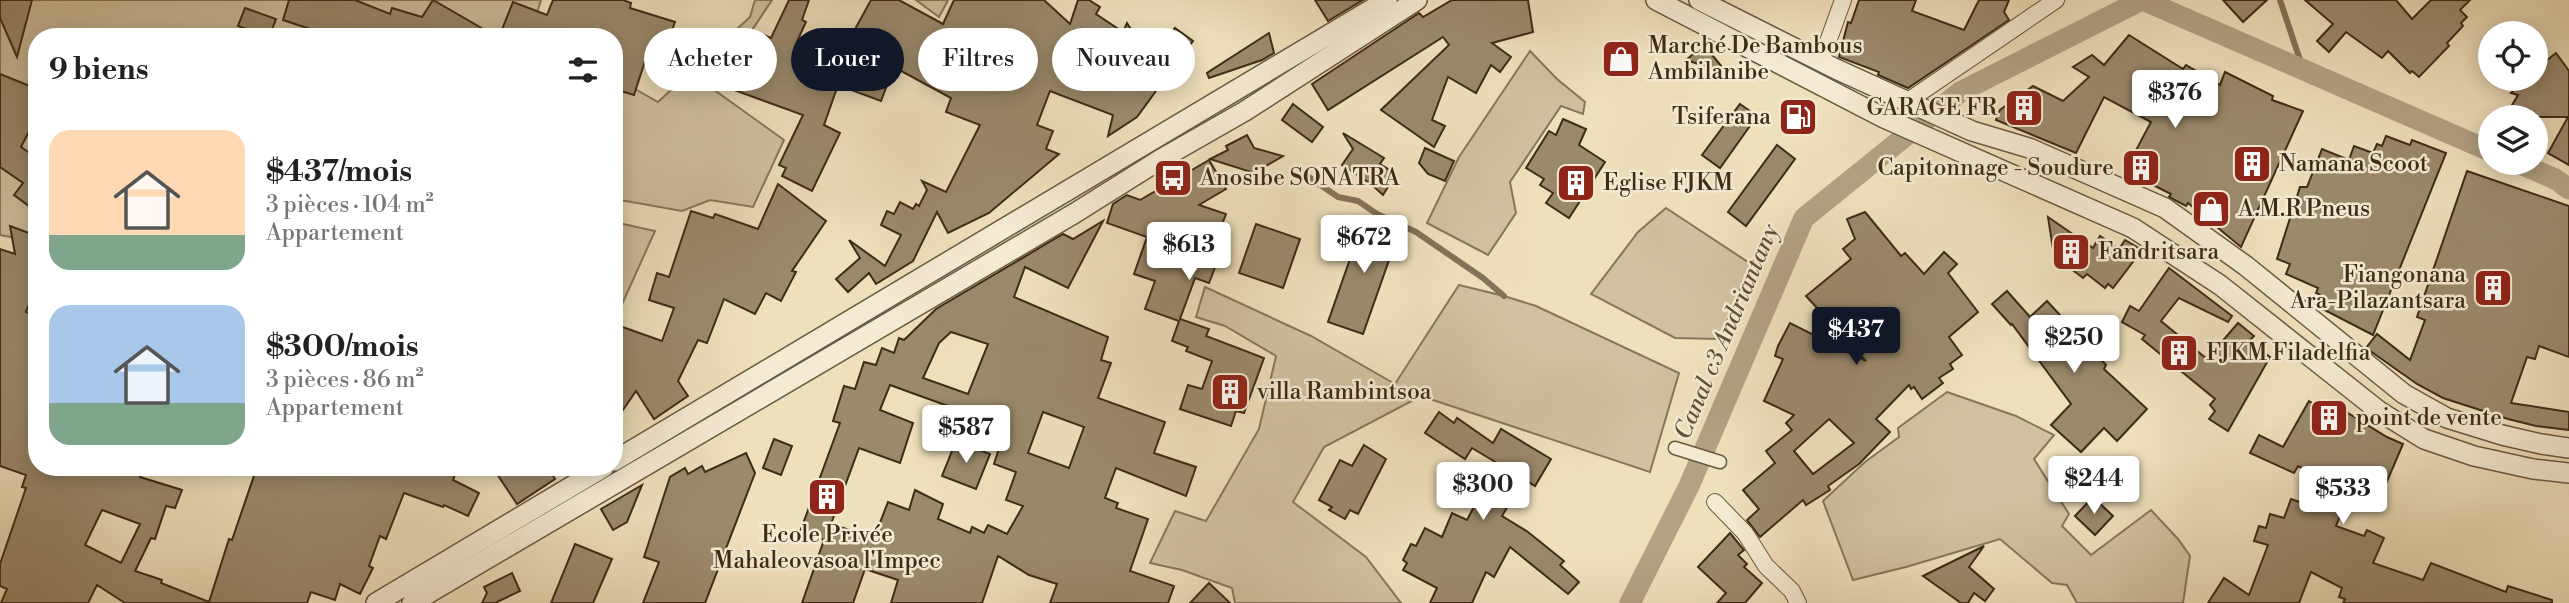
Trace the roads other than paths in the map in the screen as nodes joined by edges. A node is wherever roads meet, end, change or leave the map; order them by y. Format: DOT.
graph roads {
  1 [pos="1387,0"];
  2 [pos="1417,0"];
  3 [pos="1656,0"];
  4 [pos="1699,0"];
  5 [pos="1843,0"];
  6 [pos="2056,0"];
  7 [pos="1821,61"];
  8 [pos="1912,102"];
  9 [pos="1675,448"];
  10 [pos="2569,448"];
  11 [pos="623,456"];
  12 [pos="1720,462"];
  13 [pos="2569,473"];
  14 [pos="589,476"];
  15 [pos="1715,502"];
  16 [pos="376,603"];
  17 [pos="412,603"];
  18 [pos="1798,603"];
  1 -- 11 [label="street"];
  2 -- 17 [label="street"];
  3 -- 13 [label="street"];
  4 -- 7 [label="street"];
  5 -- 7 [label="street"];
  6 -- 8 [label="street"];
  7 -- 8 [label="street"];
  8 -- 10 [label="street"];
  9 -- 12 [label="street"];
  14 -- 16 [label="street"];
  15 -- 18 [label="street"];
}
